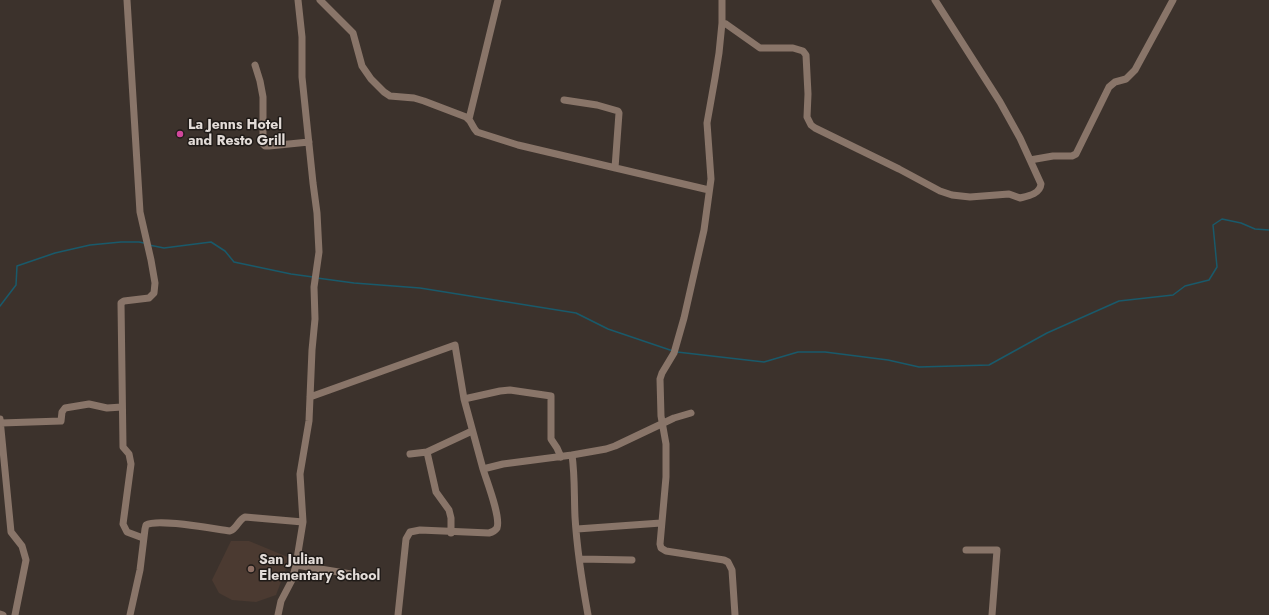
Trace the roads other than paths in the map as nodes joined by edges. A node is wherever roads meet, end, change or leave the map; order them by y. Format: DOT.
graph roads {
  1 [pos="127,0"];
  2 [pos="298,0"];
  3 [pos="320,0"];
  4 [pos="498,0"];
  5 [pos="722,0"];
  6 [pos="935,0"];
  7 [pos="1172,0"];
  8 [pos="722,23"];
  9 [pos="255,64"];
  10 [pos="564,100"];
  11 [pos="469,119"];
  12 [pos="308,142"];
  13 [pos="1030,160"];
  14 [pos="615,168"];
  15 [pos="709,190"];
  16 [pos="310,397"];
  17 [pos="464,399"];
  18 [pos="122,406"];
  19 [pos="691,413"];
  20 [pos="0,421"];
  21 [pos="663,424"];
  22 [pos="472,432"];
  23 [pos="427,452"];
  24 [pos="410,454"];
  25 [pos="572,455"];
  26 [pos="561,456"];
  27 [pos="483,470"];
  28 [pos="303,522"];
  29 [pos="662,523"];
  30 [pos="576,529"];
  31 [pos="451,532"];
  32 [pos="143,538"];
  33 [pos="966,550"];
  34 [pos="580,559"];
  35 [pos="632,560"];
  36 [pos="296,566"];
  37 [pos="363,576"];
  38 [pos="0,614"];
  39 [pos="3,615"];
  40 [pos="15,615"];
  41 [pos="130,615"];
  42 [pos="278,615"];
  43 [pos="398,615"];
  44 [pos="588,615"];
  45 [pos="735,615"];
  46 [pos="992,615"];
  1 -- 18 [label="street"];
  2 -- 12 [label="street"];
  3 -- 11 [label="street"];
  4 -- 11 [label="street"];
  5 -- 8 [label="street"];
  6 -- 13 [label="street"];
  7 -- 13 [label="street"];
  8 -- 13 [label="street"];
  8 -- 15 [label="street"];
  9 -- 12 [label="street"];
  10 -- 14 [label="street"];
  11 -- 14 [label="street"];
  12 -- 16 [label="street"];
  14 -- 15 [label="street"];
  15 -- 21 [label="street"];
  16 -- 17 [label="street"];
  16 -- 28 [label="street"];
  17 -- 22 [label="street"];
  17 -- 26 [label="street"];
  18 -- 20 [label="street"];
  18 -- 32 [label="street"];
  19 -- 21 [label="street"];
  20 -- 40 [label="street"];
  21 -- 25 [label="street"];
  21 -- 29 [label="street"];
  22 -- 23 [label="street"];
  22 -- 27 [label="street"];
  23 -- 24 [label="street"];
  23 -- 31 [label="street"];
  25 -- 26 [label="street"];
  25 -- 30 [label="street"];
  26 -- 27 [label="street"];
  27 -- 31 [label="street"];
  28 -- 32 [label="street"];
  28 -- 36 [label="street"];
  29 -- 30 [label="street"];
  29 -- 45 [label="street"];
  30 -- 34 [label="street"];
  31 -- 43 [label="street"];
  32 -- 41 [label="street"];
  33 -- 46 [label="street"];
  34 -- 35 [label="street"];
  34 -- 44 [label="street"];
  36 -- 37 [label="street"];
  36 -- 42 [label="street"];
  38 -- 39 [label="street"];
}
